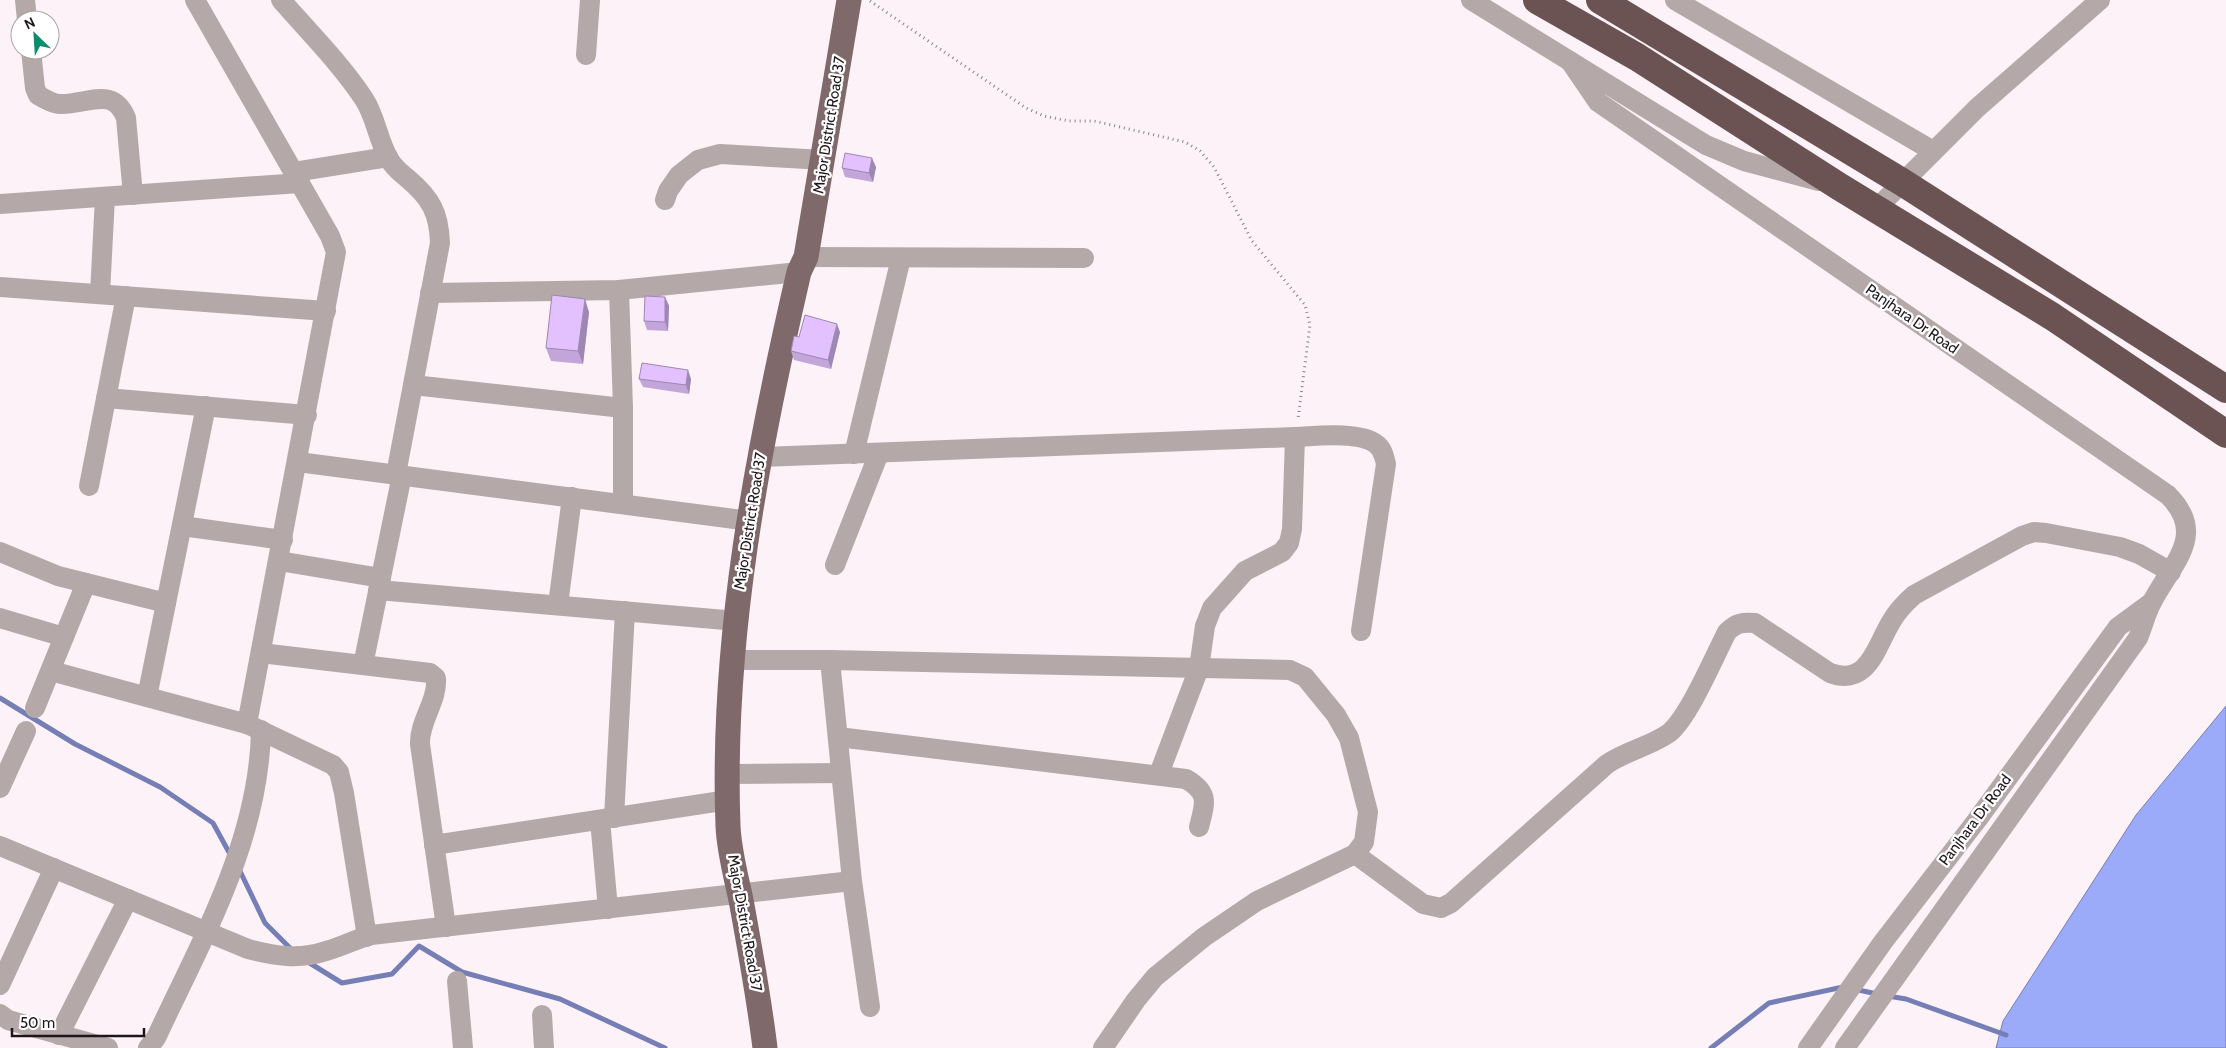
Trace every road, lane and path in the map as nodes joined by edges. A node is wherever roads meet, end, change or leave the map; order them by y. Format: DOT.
graph roads {
  1 [pos="196,0"];
  2 [pos="281,0"];
  3 [pos="590,0"];
  4 [pos="850,0"];
  5 [pos="868,0"];
  6 [pos="1471,0"];
  7 [pos="1537,0"];
  8 [pos="1600,0"];
  9 [pos="1675,0"];
  10 [pos="2100,0"];
  11 [pos="1699,7"];
  12 [pos="586,55"];
  13 [pos="32,60"];
  14 [pos="1570,61"];
  15 [pos="1933,151"];
  16 [pos="388,157"];
  17 [pos="824,160"];
  18 [pos="297,178"];
  19 [pos="1902,182"];
  20 [pos="1840,187"];
  21 [pos="133,195"];
  22 [pos="105,197"];
  23 [pos="665,200"];
  24 [pos="0,204"];
  25 [pos="1876,209"];
  26 [pos="901,258"];
  27 [pos="1084,258"];
  28 [pos="802,265"];
  29 [pos="0,286"];
  30 [pos="619,290"];
  31 [pos="430,293"];
  32 [pos="100,294"];
  33 [pos="126,296"];
  34 [pos="326,311"];
  35 [pos="413,385"];
  36 [pos="2226,389"];
  37 [pos="106,398"];
  38 [pos="206,406"];
  39 [pos="623,408"];
  40 [pos="307,415"];
  41 [pos="2226,434"];
  42 [pos="1295,437"];
  43 [pos="880,453"];
  44 [pos="854,454"];
  45 [pos="759,457"];
  46 [pos="298,462"];
  47 [pos="399,475"];
  48 [pos="89,486"];
  49 [pos="572,497"];
  50 [pos="623,503"];
  51 [pos="750,521"];
  52 [pos="182,526"];
  53 [pos="283,540"];
  54 [pos="0,552"];
  55 [pos="279,561"];
  56 [pos="835,565"];
  57 [pos="2171,572"];
  58 [pos="86,583"];
  59 [pos="379,584"];
  60 [pos="2152,602"];
  61 [pos="166,603"];
  62 [pos="558,606"];
  63 [pos="625,611"];
  64 [pos="0,618"];
  65 [pos="737,621"];
  66 [pos="1361,631"];
  67 [pos="64,637"];
  68 [pos="261,653"];
  69 [pos="733,660"];
  70 [pos="830,660"];
  71 [pos="363,665"];
  72 [pos="1198,668"];
  73 [pos="50,671"];
  74 [pos="147,697"];
  75 [pos="35,708"];
  76 [pos="254,727"];
  77 [pos="26,731"];
  78 [pos="838,737"];
  79 [pos="841,773"];
  80 [pos="728,774"];
  81 [pos="1159,774"];
  82 [pos="0,788"];
  83 [pos="728,800"];
  84 [pos="607,819"];
  85 [pos="1199,827"];
  86 [pos="0,846"];
  87 [pos="434,846"];
  88 [pos="1355,854"];
  89 [pos="54,868"];
  90 [pos="852,881"];
  91 [pos="740,894"];
  92 [pos="128,899"];
  93 [pos="608,909"];
  94 [pos="446,927"];
  95 [pos="206,932"];
  96 [pos="367,936"];
  97 [pos="457,981"];
  98 [pos="0,985"];
  99 [pos="870,1007"];
  100 [pos="0,1014"];
  101 [pos="542,1015"];
  102 [pos="59,1035"];
  103 [pos="1850,1041"];
  104 [pos="108,1048"];
  105 [pos="148,1048"];
  106 [pos="463,1048"];
  107 [pos="544,1048"];
  108 [pos="765,1048"];
  109 [pos="1103,1048"];
  110 [pos="1808,1048"];
  1 -- 18 [label="street"];
  2 -- 16 [label="street"];
  3 -- 12 [label="street"];
  4 -- 17 [label="main road, Major District Road 37"];
  5 -- 42 [label="path"];
  6 -- 14 [label="street"];
  7 -- 20 [label="highway"];
  8 -- 19 [label="highway"];
  9 -- 11 [label="street"];
  10 -- 15 [label="street"];
  11 -- 15 [label="street"];
  13 -- 21 [label="street"];
  14 -- 20 [label="street"];
  14 -- 57 [label="street, Panjhara Dr Road"];
  15 -- 19 [label="street"];
  16 -- 18 [label="street"];
  16 -- 31 [label="street"];
  17 -- 23 [label="street"];
  17 -- 28 [label="main road, Major District Road 37"];
  18 -- 21 [label="street"];
  18 -- 34 [label="street"];
  19 -- 25 [label="street"];
  19 -- 36 [label="highway"];
  20 -- 25 [label="highway"];
  21 -- 22 [label="street"];
  22 -- 24 [label="street"];
  22 -- 32 [label="street"];
  25 -- 41 [label="highway"];
  26 -- 27 [label="street"];
  26 -- 28 [label="street"];
  26 -- 44 [label="street"];
  28 -- 30 [label="street"];
  28 -- 45 [label="main road, Major District Road 37"];
  29 -- 32 [label="street"];
  30 -- 31 [label="street"];
  30 -- 39 [label="street"];
  31 -- 35 [label="street"];
  32 -- 33 [label="street"];
  33 -- 34 [label="street"];
  33 -- 37 [label="street"];
  34 -- 40 [label="street"];
  35 -- 39 [label="street"];
  35 -- 47 [label="street"];
  37 -- 38 [label="street"];
  37 -- 48 [label="street"];
  38 -- 40 [label="street"];
  38 -- 52 [label="street"];
  39 -- 50 [label="street"];
  40 -- 46 [label="street"];
  42 -- 43 [label="street"];
  42 -- 66 [label="street"];
  42 -- 72 [label="street"];
  43 -- 44 [label="street"];
  43 -- 56 [label="street"];
  44 -- 45 [label="street"];
  45 -- 51 [label="main road, Major District Road 37"];
  46 -- 47 [label="street"];
  46 -- 53 [label="street"];
  47 -- 49 [label="street"];
  47 -- 59 [label="street"];
  49 -- 50 [label="street"];
  49 -- 62 [label="street"];
  50 -- 51 [label="street"];
  51 -- 65 [label="main road, Major District Road 37"];
  52 -- 53 [label="street"];
  52 -- 61 [label="street"];
  53 -- 55 [label="street"];
  54 -- 58 [label="street"];
  55 -- 59 [label="street"];
  55 -- 68 [label="street"];
  57 -- 60 [label="street, Panjhara Dr Road"];
  57 -- 88 [label="street"];
  58 -- 61 [label="street"];
  58 -- 67 [label="street"];
  59 -- 62 [label="street"];
  59 -- 71 [label="street"];
  60 -- 103 [label="street, Panjhara Dr Road"];
  60 -- 110 [label="street, Panjhara Dr Road"];
  61 -- 74 [label="street"];
  62 -- 63 [label="street"];
  63 -- 65 [label="street"];
  63 -- 84 [label="street"];
  64 -- 67 [label="street"];
  65 -- 69 [label="main road, Major District Road 37"];
  67 -- 73 [label="street"];
  68 -- 71 [label="street"];
  68 -- 76 [label="street"];
  69 -- 70 [label="street"];
  69 -- 80 [label="main road, Major District Road 37"];
  70 -- 72 [label="street"];
  70 -- 78 [label="street"];
  71 -- 87 [label="street"];
  72 -- 81 [label="street"];
  72 -- 88 [label="street"];
  73 -- 74 [label="street"];
  73 -- 75 [label="street"];
  74 -- 76 [label="street"];
  76 -- 95 [label="street"];
  76 -- 96 [label="street"];
  77 -- 82 [label="street"];
  78 -- 79 [label="street"];
  78 -- 81 [label="street"];
  79 -- 80 [label="street"];
  79 -- 90 [label="street"];
  80 -- 83 [label="main road, Major District Road 37"];
  81 -- 85 [label="street"];
  83 -- 84 [label="street"];
  83 -- 91 [label="main road, Major District Road 37"];
  84 -- 87 [label="street"];
  84 -- 93 [label="street"];
  86 -- 89 [label="street"];
  87 -- 94 [label="street"];
  88 -- 109 [label="street"];
  89 -- 92 [label="street"];
  89 -- 98 [label="street"];
  90 -- 91 [label="street"];
  90 -- 99 [label="street"];
  91 -- 93 [label="street"];
  91 -- 108 [label="main road, Major District Road 37"];
  92 -- 95 [label="street"];
  92 -- 102 [label="street"];
  93 -- 94 [label="street"];
  94 -- 96 [label="street"];
  95 -- 96 [label="street"];
  95 -- 105 [label="street"];
  97 -- 106 [label="street"];
  100 -- 102 [label="street"];
  101 -- 107 [label="street"];
  102 -- 104 [label="street"];
}
